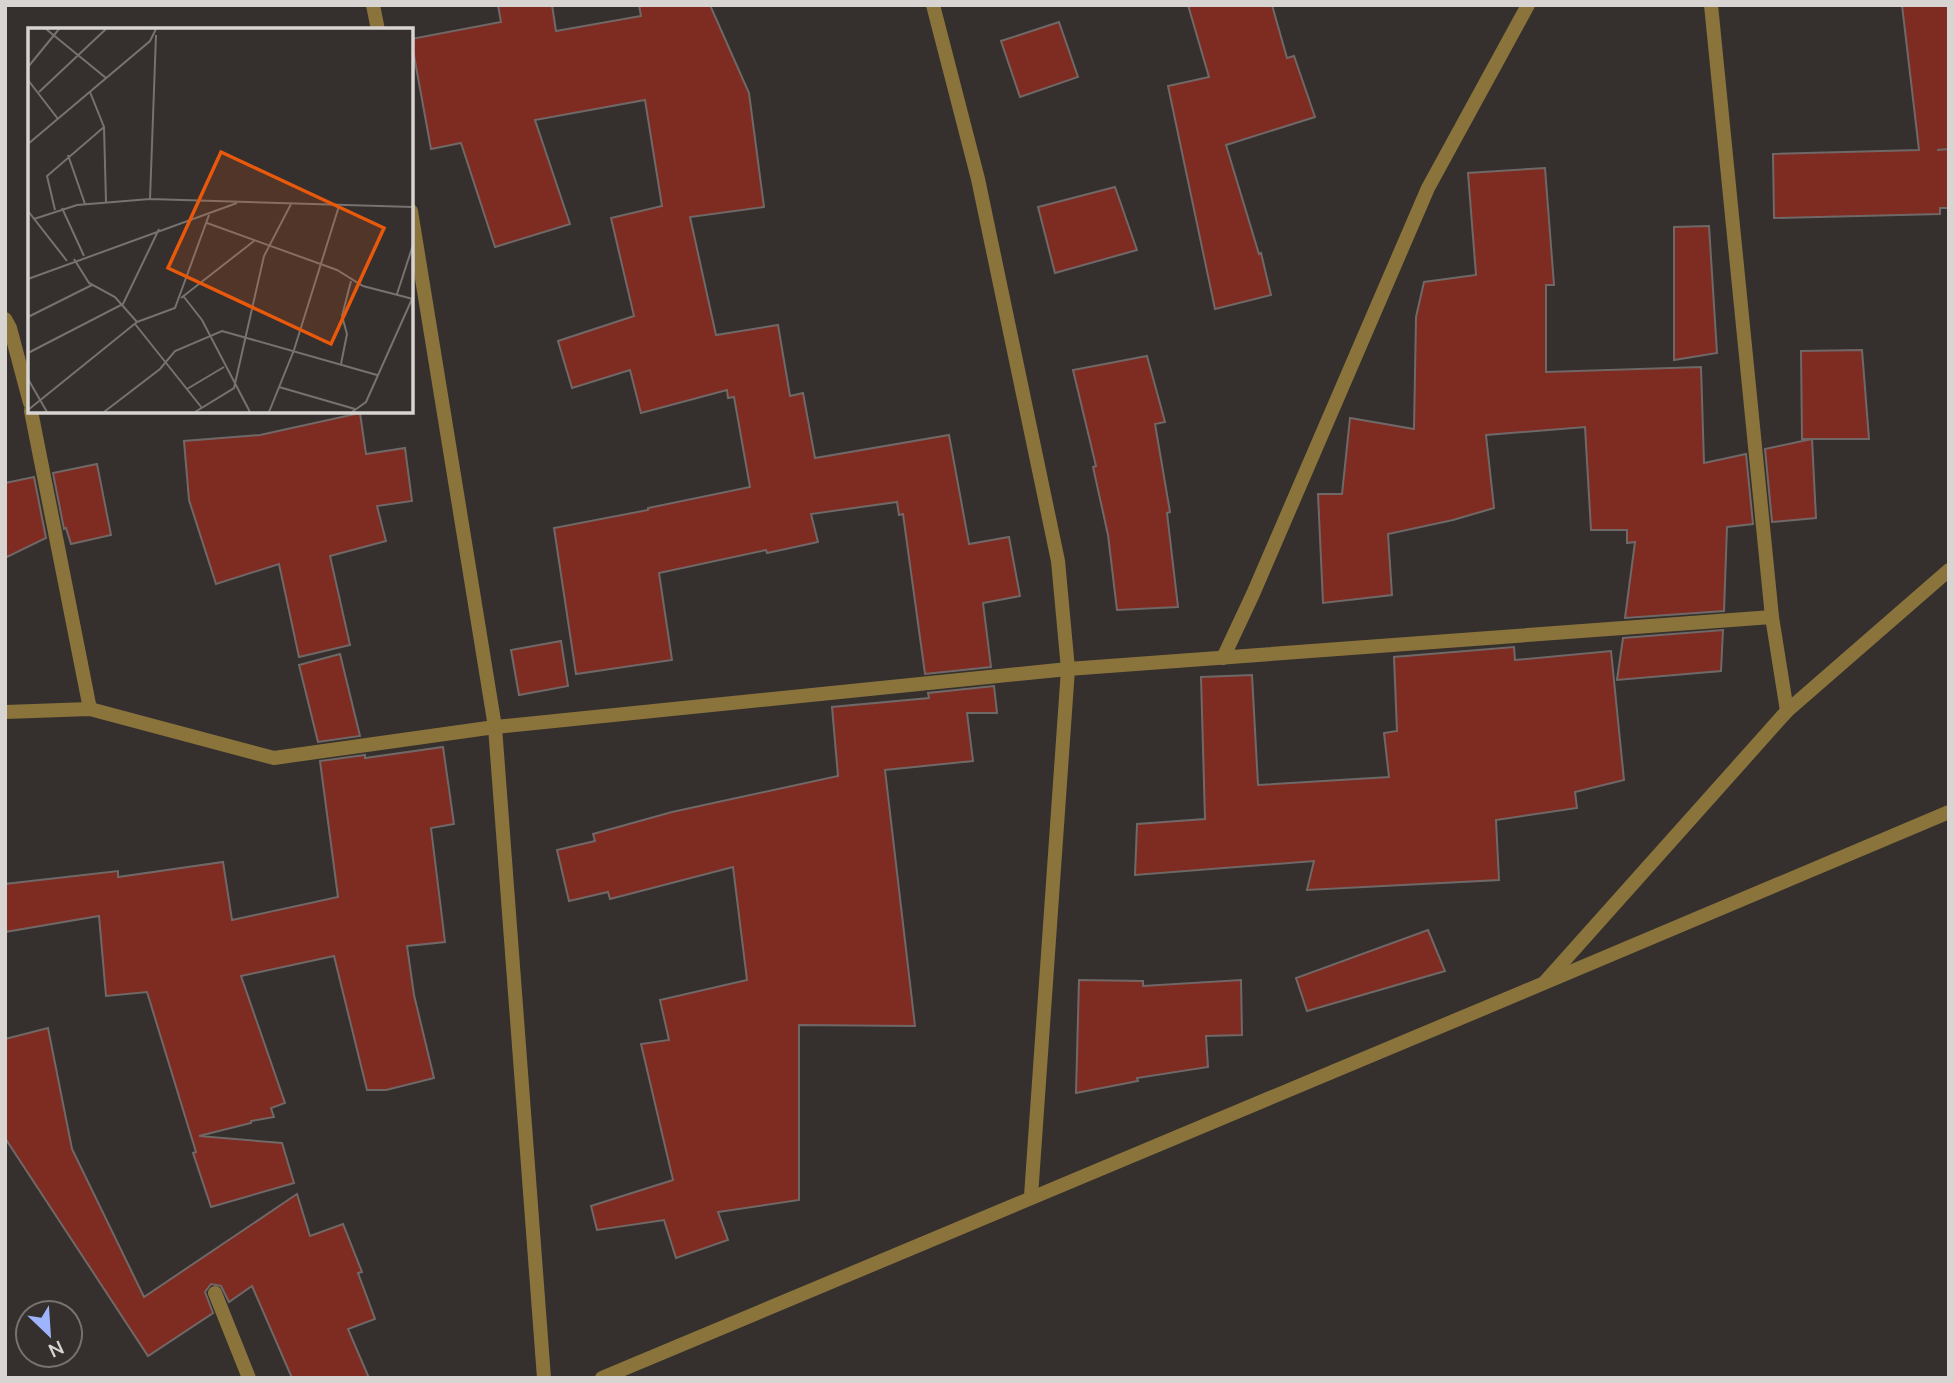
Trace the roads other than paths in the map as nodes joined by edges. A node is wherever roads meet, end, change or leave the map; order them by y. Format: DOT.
graph roads {
  1 [pos="373,5"];
  2 [pos="933,5"];
  3 [pos="1528,5"];
  4 [pos="1711,5"];
  5 [pos="378,28"];
  6 [pos="413,223"];
  7 [pos="5,319"];
  8 [pos="28,396"];
  9 [pos="31,413"];
  10 [pos="1949,570"];
  11 [pos="1772,617"];
  12 [pos="1223,658"];
  13 [pos="1068,670"];
  14 [pos="90,709"];
  15 [pos="5,712"];
  16 [pos="1787,712"];
  17 [pos="495,727"];
  18 [pos="1949,812"];
  19 [pos="1541,985"];
  20 [pos="1031,1196"];
  21 [pos="215,1293"];
  22 [pos="249,1378"];
  23 [pos="544,1378"];
  24 [pos="602,1378"];
  1 -- 5 [label="street"];
  2 -- 13 [label="street"];
  3 -- 12 [label="street"];
  4 -- 11 [label="street"];
  6 -- 17 [label="street"];
  7 -- 8 [label="street"];
  9 -- 14 [label="street"];
  10 -- 16 [label="street"];
  11 -- 12 [label="street"];
  11 -- 16 [label="street"];
  12 -- 13 [label="street"];
  13 -- 17 [label="street"];
  13 -- 20 [label="street"];
  14 -- 15 [label="street"];
  14 -- 17 [label="street"];
  16 -- 19 [label="street"];
  17 -- 23 [label="street"];
  18 -- 19 [label="street"];
  19 -- 20 [label="street"];
  20 -- 24 [label="street"];
  21 -- 22 [label="street"];
}
